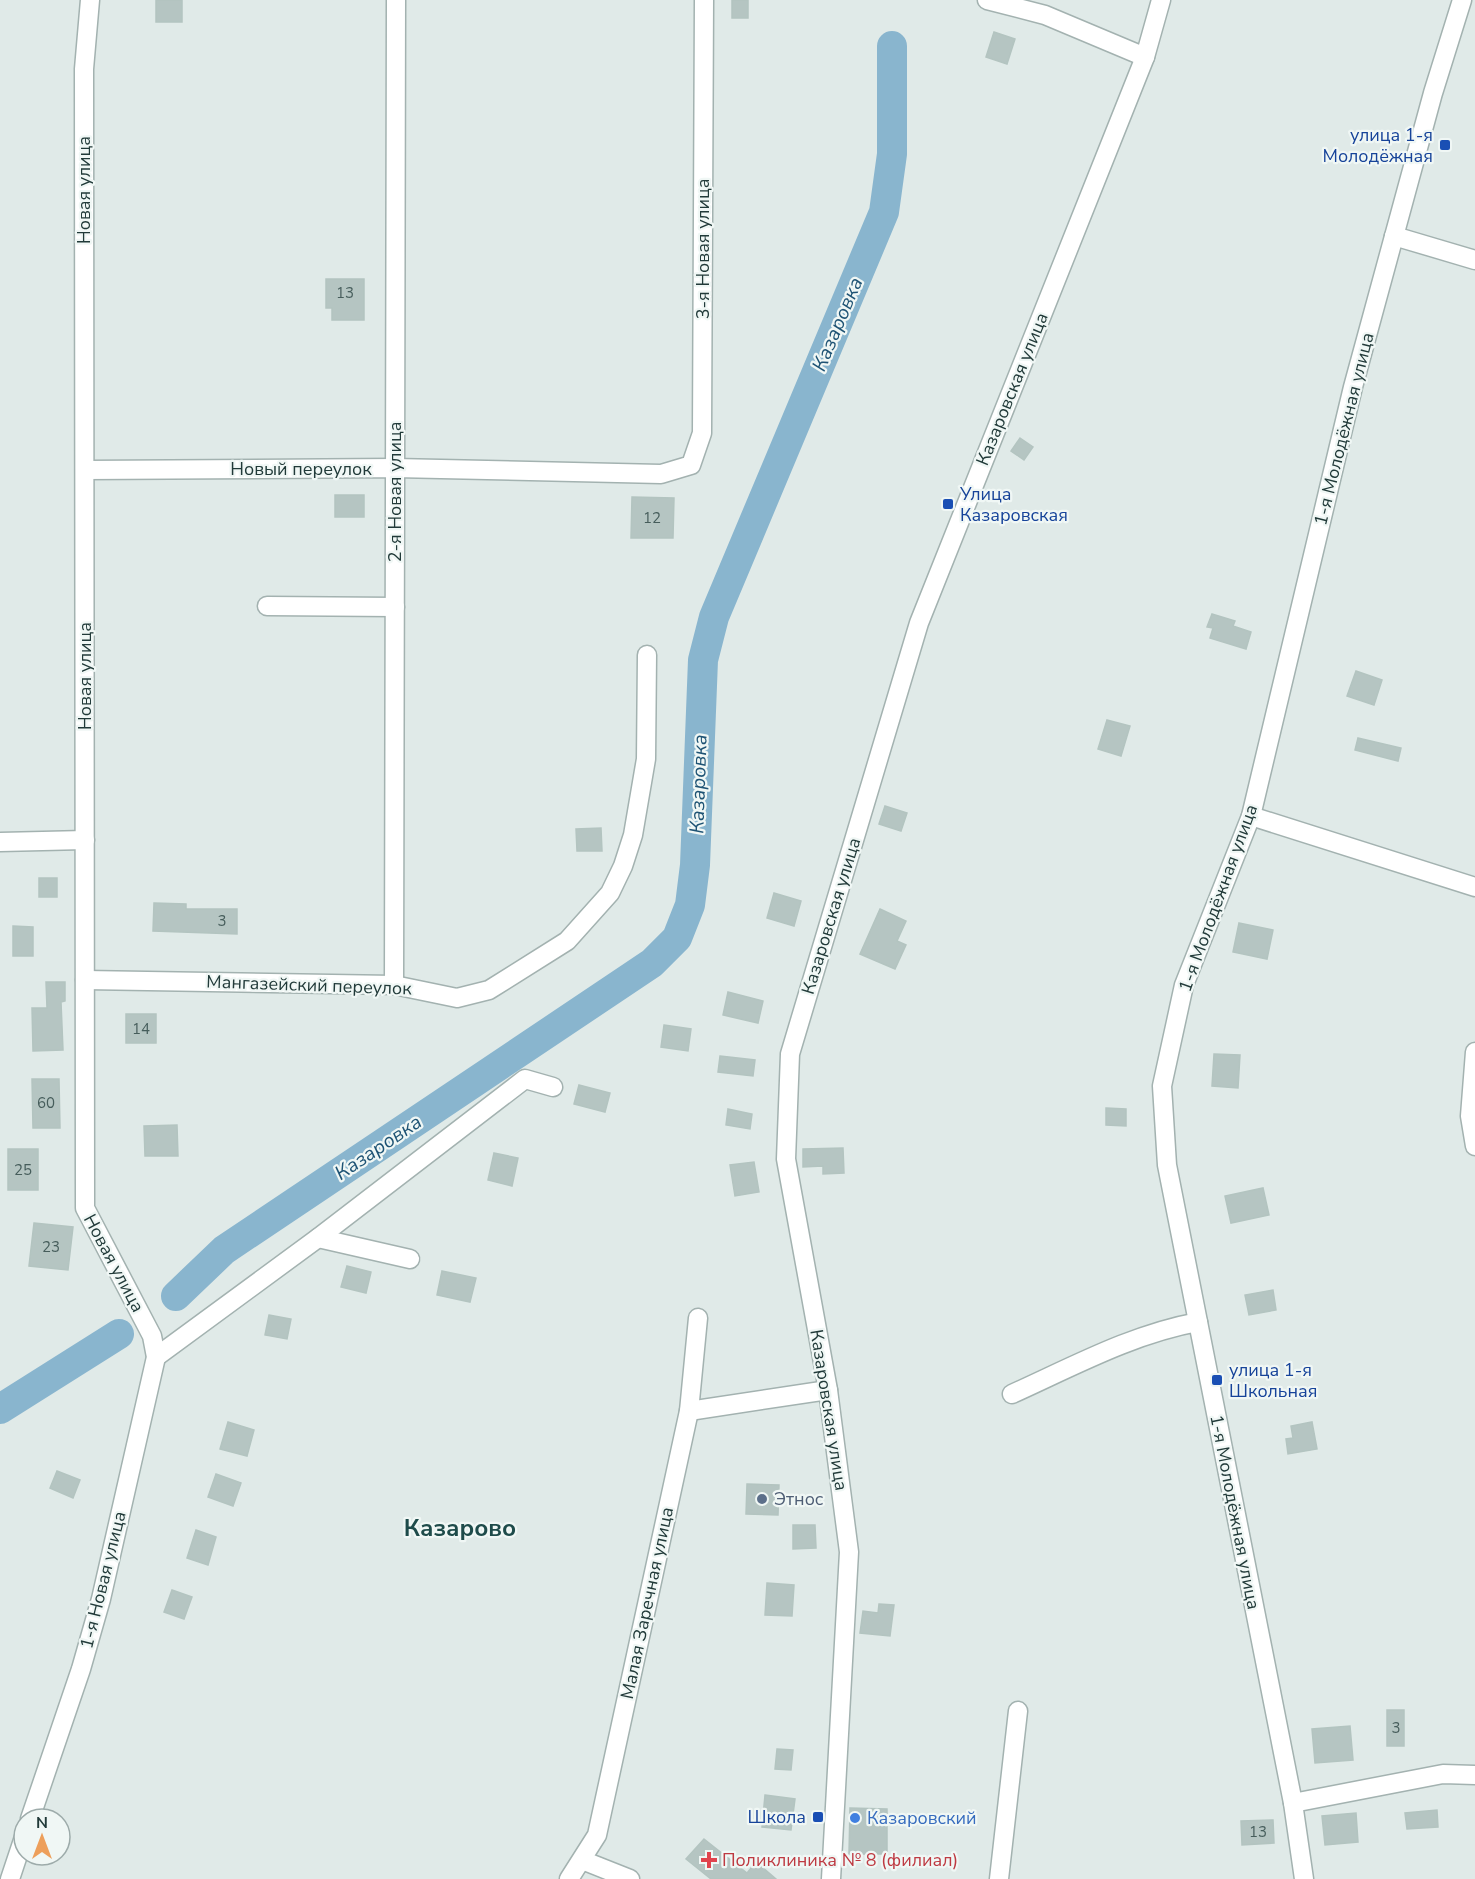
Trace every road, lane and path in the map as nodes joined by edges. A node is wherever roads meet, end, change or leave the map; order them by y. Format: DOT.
graph roads {
  1 [pos="90,0"];
  2 [pos="396,0"];
  3 [pos="704,0"];
  4 [pos="987,0"];
  5 [pos="1161,0"];
  6 [pos="1462,0"];
  7 [pos="1145,57"];
  8 [pos="1394,236"];
  9 [pos="1475,260"];
  10 [pos="395,468"];
  11 [pos="85,470"];
  12 [pos="661,474"];
  13 [pos="267,606"];
  14 [pos="395,607"];
  15 [pos="647,655"];
  16 [pos="1251,816"];
  17 [pos="85,840"];
  18 [pos="0,842"];
  19 [pos="1475,887"];
  20 [pos="85,980"];
  21 [pos="394,985"];
  22 [pos="1474,1057"];
  23 [pos="553,1087"];
  24 [pos="1475,1146"];
  25 [pos="318,1238"];
  26 [pos="410,1259"];
  27 [pos="698,1318"];
  28 [pos="1198,1322"];
  29 [pos="152,1336"];
  30 [pos="156,1357"];
  31 [pos="828,1390"];
  32 [pos="1012,1394"];
  33 [pos="689,1411"];
  34 [pos="1018,1710"];
  35 [pos="1475,1775"];
  36 [pos="1293,1803"];
  37 [pos="34,1807"];
  38 [pos="582,1860"];
  39 [pos="569,1879"];
  40 [pos="630,1879"];
  41 [pos="831,1879"];
  42 [pos="999,1879"];
  43 [pos="1304,1879"];
  1 -- 11 [label="street, Новая улица"];
  2 -- 10 [label="street, 2-я Новая улица"];
  3 -- 12 [label="street, 3-я Новая улица"];
  4 -- 7 [label="street"];
  5 -- 7 [label="street, Казаровская улица"];
  6 -- 8 [label="street, 1-я Молодёжная улица"];
  7 -- 31 [label="street, Казаровская улица"];
  8 -- 9 [label="street"];
  8 -- 16 [label="street, 1-я Молодёжная улица"];
  10 -- 11 [label="street, Новый переулок"];
  10 -- 12 [label="street, Новый переулок"];
  10 -- 14 [label="street, 2-я Новая улица"];
  11 -- 17 [label="street, Новая улица"];
  13 -- 14 [label="street"];
  14 -- 21 [label="street, 2-я Новая улица"];
  15 -- 21 [label="street, Мангазейский переулок"];
  16 -- 19 [label="street"];
  16 -- 28 [label="street, 1-я Молодёжная улица"];
  17 -- 18 [label="street"];
  17 -- 20 [label="street, Новая улица"];
  20 -- 21 [label="street, Мангазейский переулок"];
  20 -- 29 [label="street, Новая улица"];
  22 -- 24 [label="street"];
  23 -- 25 [label="street"];
  25 -- 26 [label="street"];
  25 -- 30 [label="street"];
  27 -- 33 [label="street, Малая Заречная улица"];
  28 -- 32 [label="street"];
  28 -- 36 [label="street, 1-я Молодёжная улица"];
  29 -- 30 [label="street, 1-я Новая улица"];
  30 -- 37 [label="street, 1-я Новая улица"];
  31 -- 33 [label="street"];
  31 -- 41 [label="street, Казаровская улица"];
  33 -- 38 [label="street, Малая Заречная улица"];
  34 -- 42 [label="street"];
  35 -- 36 [label="street"];
  36 -- 43 [label="street, 1-я Молодёжная улица"];
  38 -- 39 [label="street, Малая Заречная улица"];
  38 -- 40 [label="street"];
}
